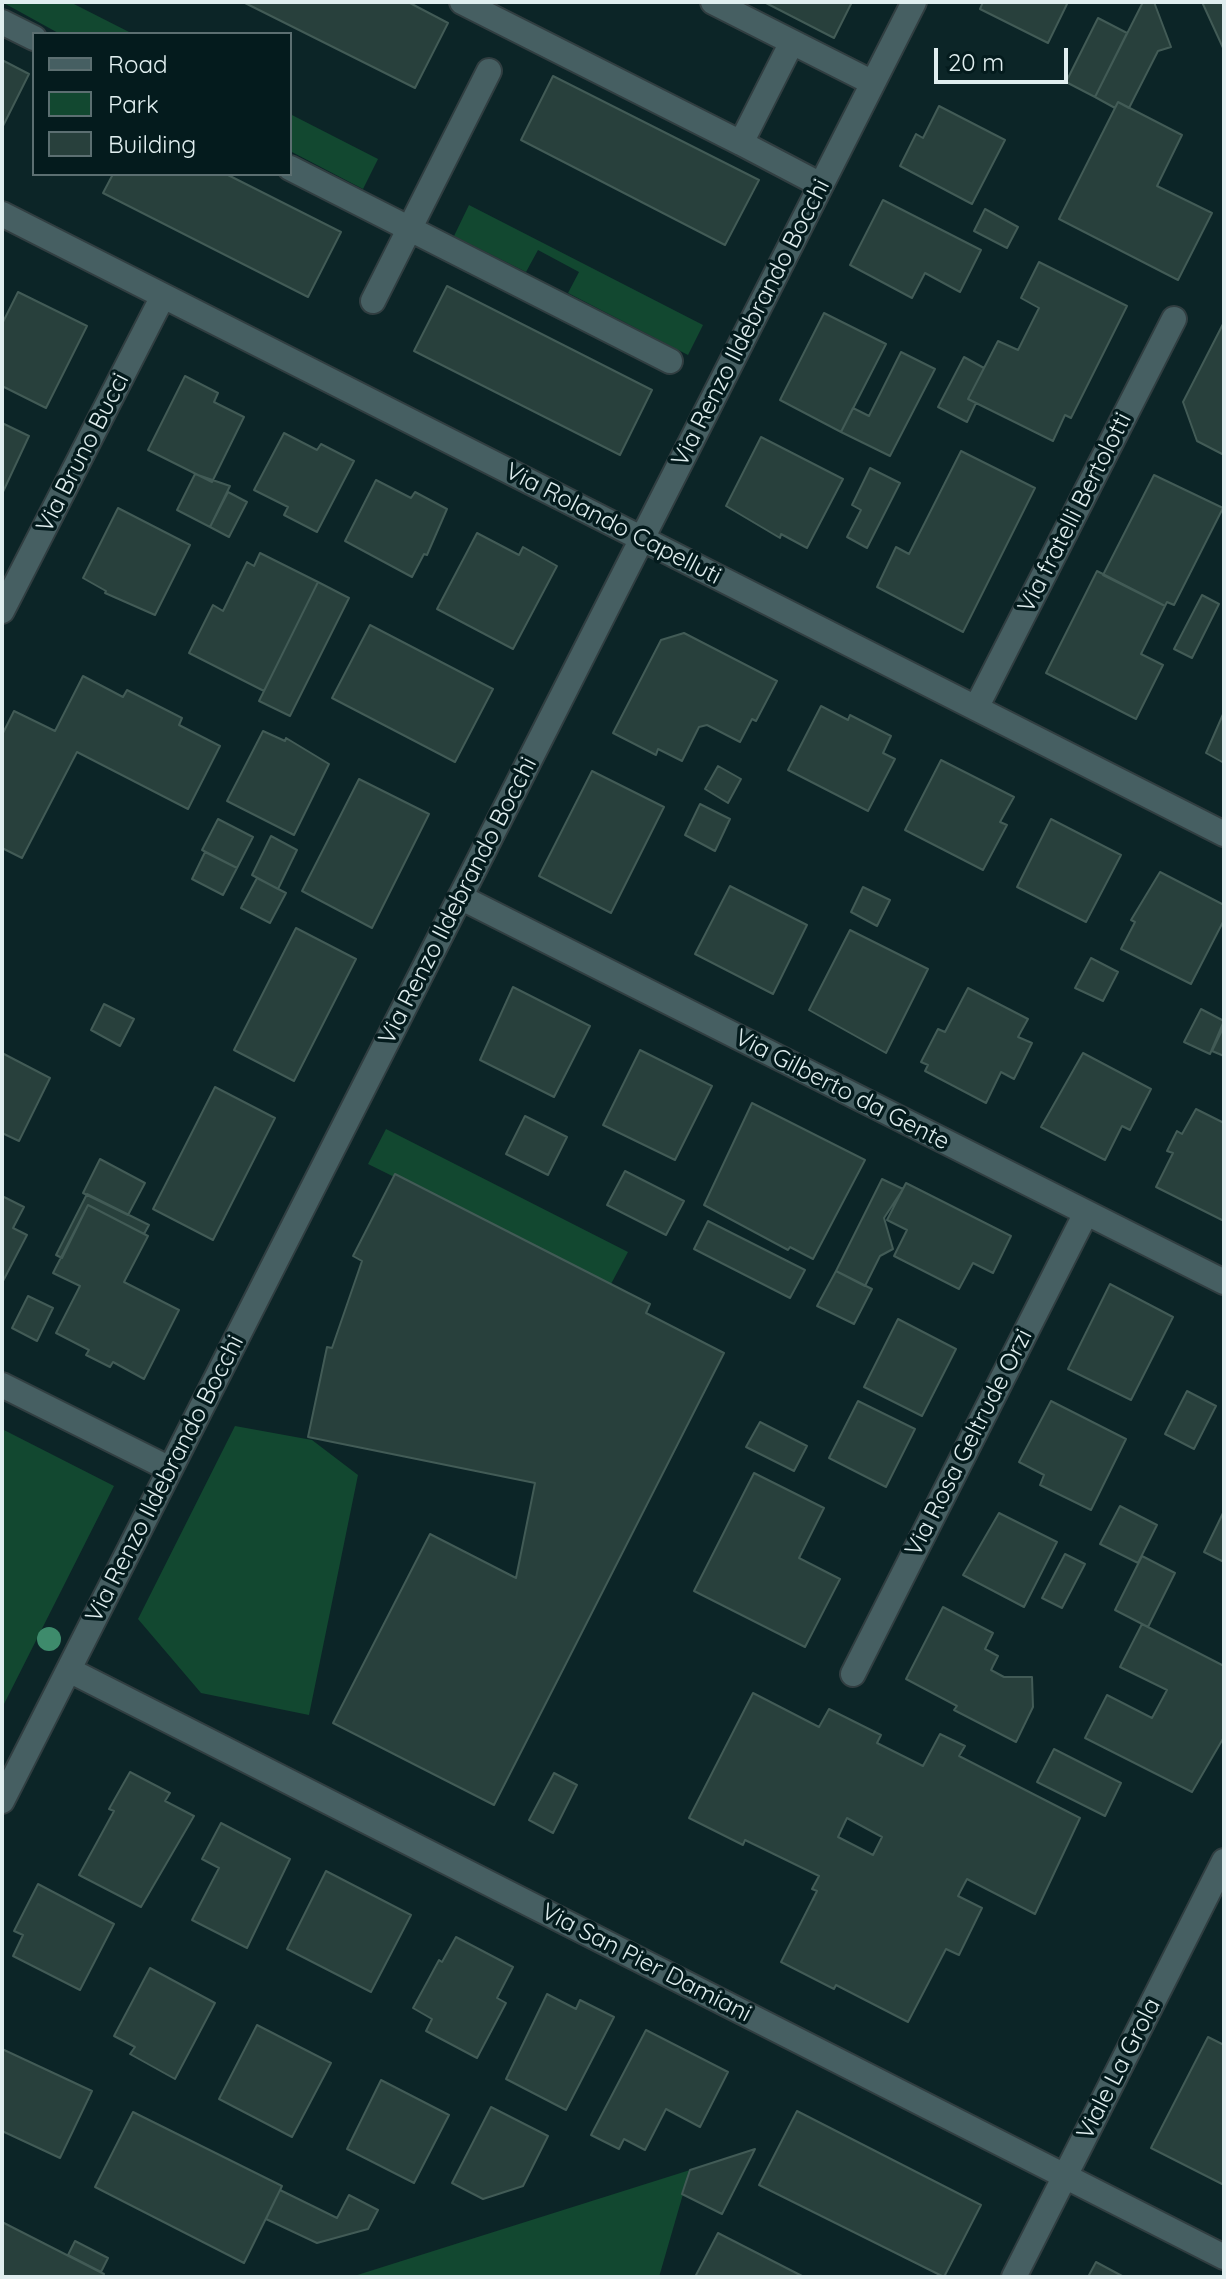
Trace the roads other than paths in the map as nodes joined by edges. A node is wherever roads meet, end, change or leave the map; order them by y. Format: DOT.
graph roads {
  1 [pos="462,2"];
  2 [pos="713,2"];
  3 [pos="914,2"];
  4 [pos="2,22"];
  5 [pos="32,37"];
  6 [pos="792,42"];
  7 [pos="489,71"];
  8 [pos="873,83"];
  9 [pos="741,143"];
  10 [pos="292,169"];
  11 [pos="821,185"];
  12 [pos="2,214"];
  13 [pos="409,228"];
  14 [pos="163,296"];
  15 [pos="373,301"];
  16 [pos="1174,319"];
  17 [pos="670,361"];
  18 [pos="641,539"];
  19 [pos="2,611"];
  20 [pos="976,708"];
  21 [pos="1224,834"];
  22 [pos="460,897"];
  23 [pos="1086,1213"];
  24 [pos="1224,1282"];
  25 [pos="2,1385"];
  26 [pos="170,1469"];
  27 [pos="69,1670"];
  28 [pos="853,1674"];
  29 [pos="2,1801"];
  30 [pos="1224,1861"];
  31 [pos="1065,2176"];
  32 [pos="1224,2257"];
  33 [pos="1014,2277"];
  1 -- 9 [label="street"];
  2 -- 6 [label="street"];
  3 -- 8 [label="street, Via Renzo Ildebrando Bocchi"];
  4 -- 5 [label="street"];
  6 -- 8 [label="street"];
  6 -- 9 [label="street"];
  7 -- 13 [label="street"];
  8 -- 11 [label="street, Via Renzo Ildebrando Bocchi"];
  9 -- 11 [label="street"];
  10 -- 13 [label="street"];
  11 -- 18 [label="street, Via Renzo Ildebrando Bocchi"];
  12 -- 14 [label="street, Via Rolando Capelluti"];
  13 -- 15 [label="street"];
  13 -- 17 [label="street"];
  14 -- 18 [label="street, Via Rolando Capelluti"];
  14 -- 19 [label="street, Via Bruno Bucci"];
  16 -- 20 [label="street, Via fratelli Bertolotti"];
  18 -- 20 [label="street, Via Rolando Capelluti"];
  18 -- 22 [label="street, Via Renzo Ildebrando Bocchi"];
  20 -- 21 [label="street, Via Rolando Capelluti"];
  22 -- 23 [label="street, Via Gilberto da Gente"];
  22 -- 26 [label="street, Via Renzo Ildebrando Bocchi"];
  23 -- 24 [label="street, Via Gilberto da Gente"];
  23 -- 28 [label="street, Via Rosa Geltrude Orzi"];
  25 -- 26 [label="street"];
  26 -- 27 [label="street, Via Renzo Ildebrando Bocchi"];
  27 -- 29 [label="street, Via Renzo Ildebrando Bocchi"];
  27 -- 31 [label="street, Via San Pier Damiani"];
  30 -- 31 [label="street, Viale La Grola"];
  31 -- 32 [label="street, Via San Pier Damiani"];
  31 -- 33 [label="street, Viale La Grola"];
}
